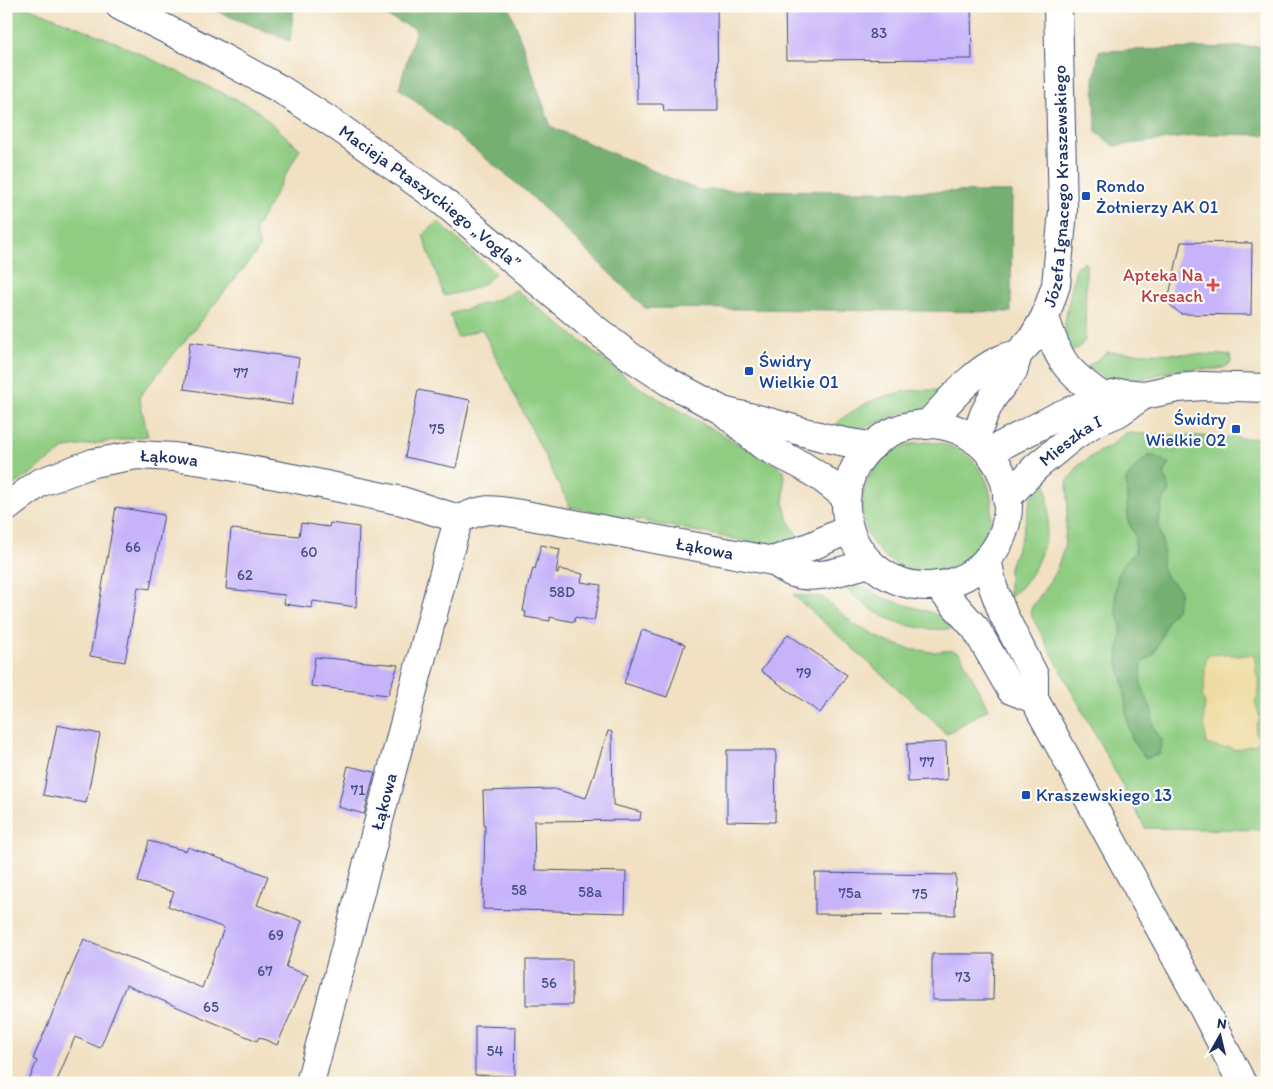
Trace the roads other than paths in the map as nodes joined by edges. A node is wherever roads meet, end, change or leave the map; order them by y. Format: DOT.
graph roads {
  1 [pos="120,6"];
  2 [pos="1058,6"];
  3 [pos="1045,318"];
  4 [pos="1018,354"];
  5 [pos="1267,388"];
  6 [pos="1144,395"];
  7 [pos="1103,397"];
  8 [pos="723,411"];
  9 [pos="927,425"];
  10 [pos="872,446"];
  11 [pos="982,446"];
  12 [pos="846,497"];
  13 [pos="1007,498"];
  14 [pos="6,508"];
  15 [pos="459,519"];
  16 [pos="849,528"];
  17 [pos="987,559"];
  18 [pos="773,561"];
  19 [pos="870,563"];
  20 [pos="937,585"];
  21 [pos="1034,700"];
  22 [pos="310,1083"];
  23 [pos="1242,1083"];
  1 -- 8 [label="street, Macieja Ptaszyckiego „Vogla”"];
  2 -- 3 [label="street, Józefa Ignacego Kraszewskiego"];
  3 -- 4 [label="street, Józefa Ignacego Kraszewskiego"];
  3 -- 7 [label="street"];
  4 -- 9 [label="street, Józefa Ignacego Kraszewskiego"];
  4 -- 11 [label="street, Józefa Ignacego Kraszewskiego"];
  5 -- 6 [label="street, Mieszka I"];
  6 -- 7 [label="street, Mieszka I"];
  6 -- 13 [label="street, Mieszka I"];
  7 -- 11 [label="street, Mieszka I"];
  8 -- 10 [label="street, Macieja Ptaszyckiego „Vogla”"];
  8 -- 12 [label="street, Macieja Ptaszyckiego „Vogla”"];
  9 -- 10 [label="street"];
  9 -- 11 [label="street"];
  10 -- 12 [label="street"];
  11 -- 13 [label="street"];
  12 -- 16 [label="street"];
  13 -- 17 [label="street"];
  14 -- 15 [label="street, Łąkowa"];
  15 -- 18 [label="street, Łąkowa"];
  15 -- 22 [label="street, Łąkowa"];
  16 -- 18 [label="street"];
  16 -- 19 [label="street"];
  17 -- 20 [label="street"];
  17 -- 21 [label="street"];
  18 -- 19 [label="street, Łąkowa"];
  19 -- 20 [label="street"];
  20 -- 21 [label="street"];
  21 -- 23 [label="street"];
}
